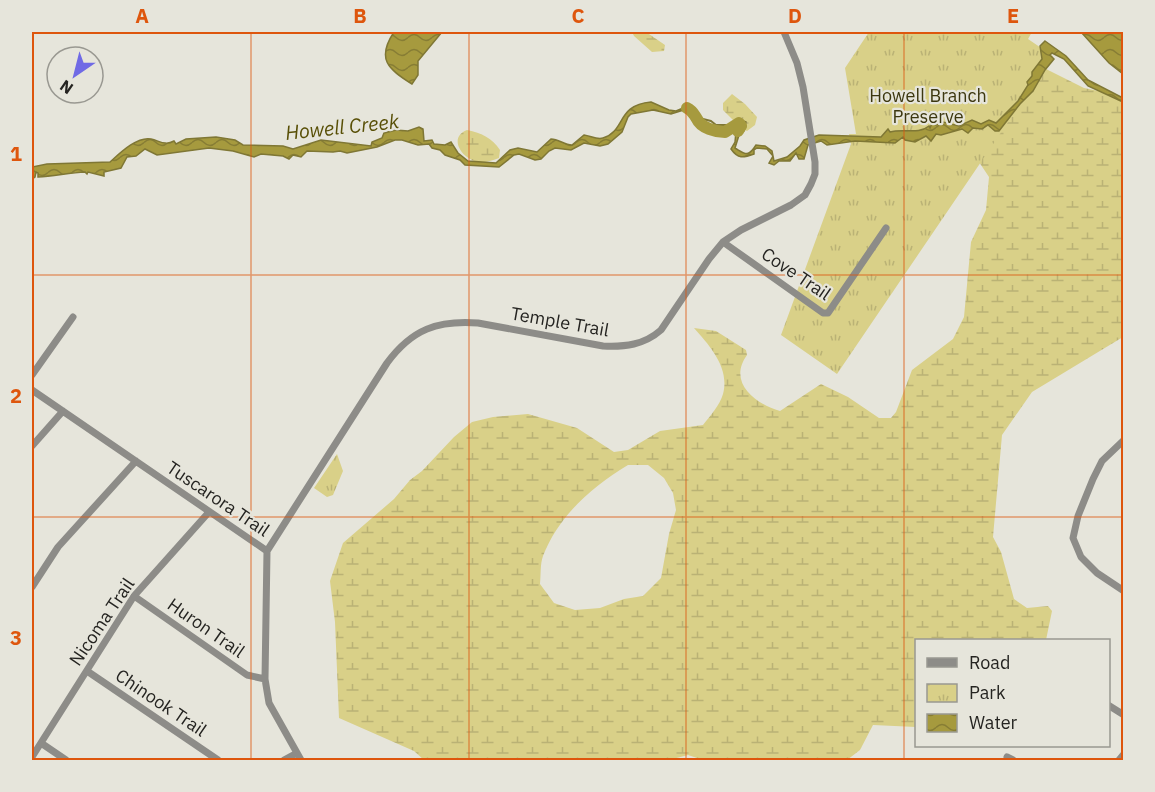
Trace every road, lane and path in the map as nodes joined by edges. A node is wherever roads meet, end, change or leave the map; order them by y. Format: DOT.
graph roads {
  1 [pos="784,32"];
  2 [pos="886,228"];
  3 [pos="723,242"];
  4 [pos="73,317"];
  5 [pos="32,375"];
  6 [pos="32,390"];
  7 [pos="63,411"];
  8 [pos="1124,440"];
  9 [pos="32,446"];
  10 [pos="136,461"];
  11 [pos="209,512"];
  12 [pos="267,551"];
  13 [pos="32,587"];
  14 [pos="1124,591"];
  15 [pos="134,596"];
  16 [pos="87,671"];
  17 [pos="265,679"];
  18 [pos="1110,706"];
  19 [pos="1124,715"];
  20 [pos="41,743"];
  21 [pos="1124,754"];
  22 [pos="32,757"];
  23 [pos="299,757"];
  24 [pos="66,760"];
  25 [pos="218,760"];
  26 [pos="284,760"];
  27 [pos="1119,760"];
  1 -- 3 [label="street, Temple Trail"];
  2 -- 3 [label="street, Cove Trail"];
  3 -- 12 [label="street, Temple Trail"];
  4 -- 5 [label="street"];
  6 -- 7 [label="street, Tuscarora Trail"];
  7 -- 9 [label="street"];
  7 -- 10 [label="street, Tuscarora Trail"];
  8 -- 14 [label="street"];
  10 -- 11 [label="street, Tuscarora Trail"];
  10 -- 13 [label="street"];
  11 -- 12 [label="street, Tuscarora Trail"];
  11 -- 15 [label="street, Nicoma Trail"];
  12 -- 17 [label="street, Tuscarora Trail"];
  15 -- 16 [label="street, Nicoma Trail"];
  15 -- 17 [label="street, Huron Trail"];
  16 -- 20 [label="street, Nicoma Trail"];
  16 -- 25 [label="street, Chinook Trail"];
  17 -- 23 [label="street, Tuscarora Trail"];
  18 -- 19 [label="street"];
  20 -- 22 [label="street, Nicoma Trail"];
  20 -- 24 [label="street"];
  21 -- 27 [label="street"];
  23 -- 26 [label="street"];
}
